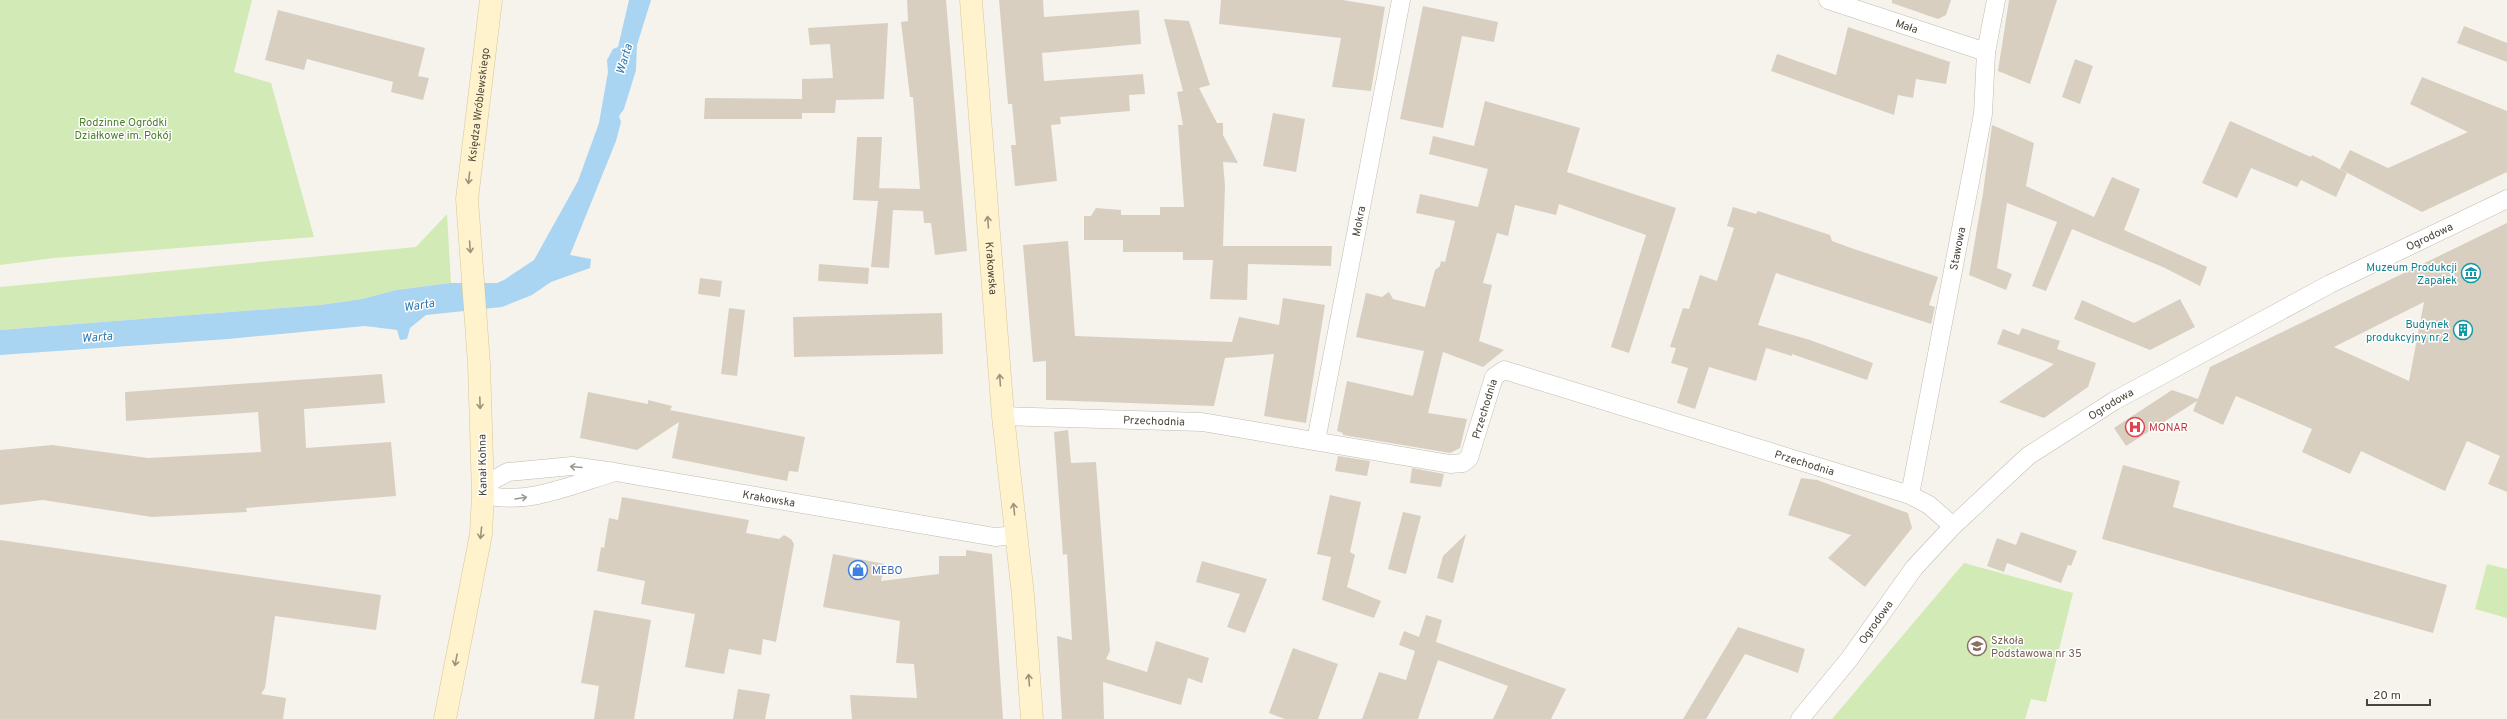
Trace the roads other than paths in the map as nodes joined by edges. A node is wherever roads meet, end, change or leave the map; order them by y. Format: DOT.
graph roads {
  1 [pos="492,0"];
  2 [pos="971,0"];
  3 [pos="1401,0"];
  4 [pos="1828,0"];
  5 [pos="1996,0"];
  6 [pos="1986,52"];
  7 [pos="2507,199"];
  8 [pos="468,208"];
  9 [pos="1003,416"];
  10 [pos="1316,441"];
  11 [pos="615,472"];
  12 [pos="483,494"];
  13 [pos="1910,495"];
  14 [pos="1953,526"];
  15 [pos="1017,535"];
  16 [pos="445,719"];
  17 [pos="1032,719"];
  18 [pos="1800,719"];
  1 -- 8 [label="street, Księdza Wróblewskiego, one-way"];
  9 -- 2 [label="street, Krakowska, one-way"];
  3 -- 10 [label="street, Mokra"];
  4 -- 6 [label="street, Mała"];
  5 -- 6 [label="street, Stawowa"];
  6 -- 13 [label="street, Stawowa"];
  7 -- 14 [label="street, Ogrodowa"];
  8 -- 12 [label="street, Kanał Kohna, one-way"];
  9 -- 10 [label="street, Przechodnia"];
  15 -- 9 [label="street, Krakowska, one-way"];
  10 -- 13 [label="street, Przechodnia"];
  12 -- 11 [label="street, one-way"];
  11 -- 12 [label="street, Krakowska, one-way"];
  11 -- 15 [label="street, Krakowska"];
  12 -- 16 [label="street, Kanał Kohna, one-way"];
  13 -- 14 [label="street, Przechodnia"];
  14 -- 18 [label="street, Ogrodowa"];
  17 -- 15 [label="street, Krakowska, one-way"];
}
